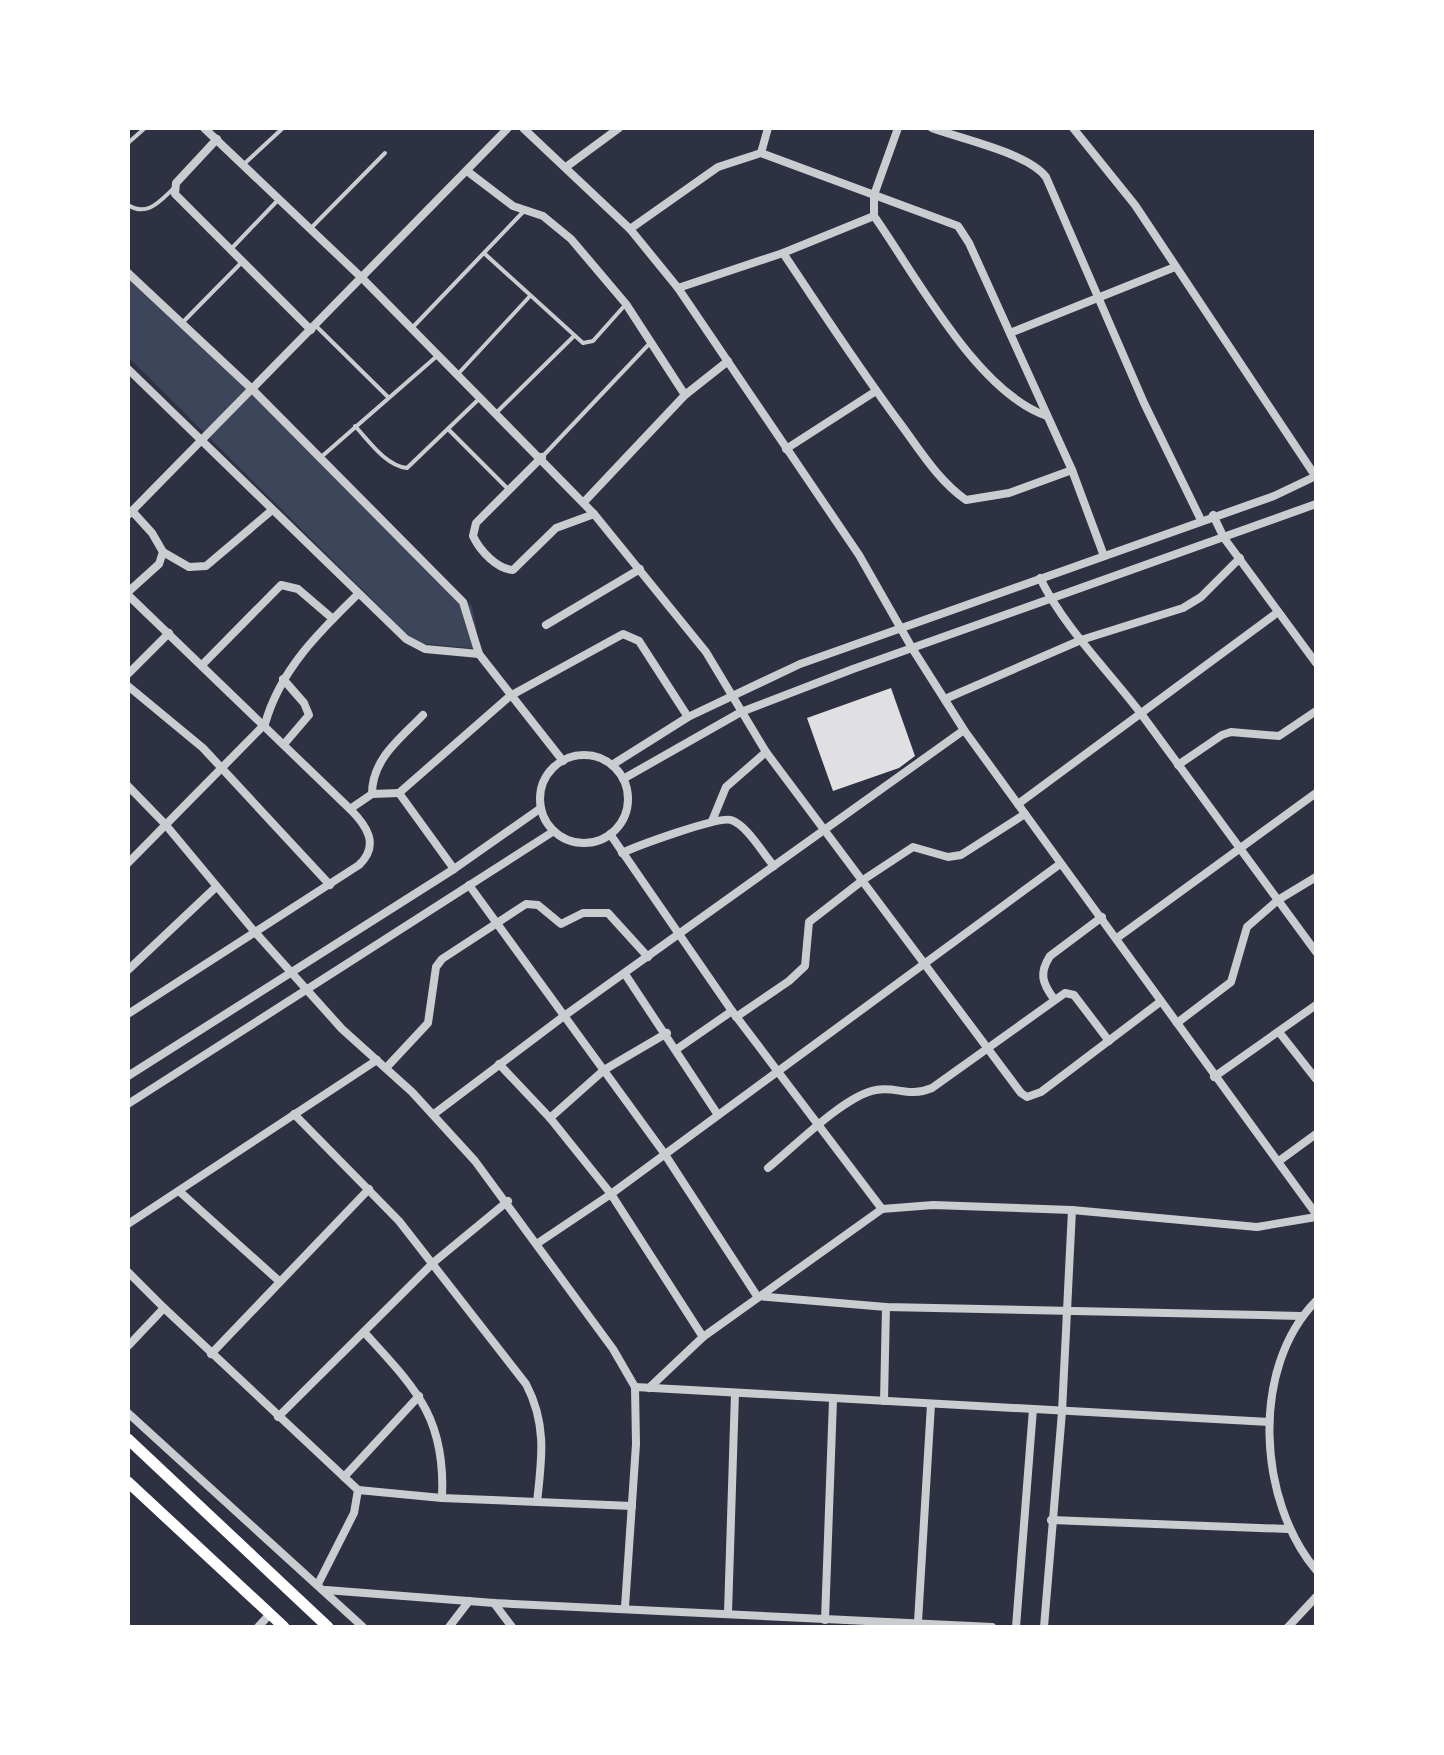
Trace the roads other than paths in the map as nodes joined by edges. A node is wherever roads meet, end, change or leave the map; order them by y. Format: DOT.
graph roads {
  1 [pos="145,128"];
  2 [pos="204,128"];
  3 [pos="283,128"];
  4 [pos="508,128"];
  5 [pos="523,128"];
  6 [pos="619,128"];
  7 [pos="768,128"];
  8 [pos="898,128"];
  9 [pos="932,128"];
  10 [pos="1073,128"];
  11 [pos="217,139"];
  12 [pos="128,143"];
  13 [pos="385,153"];
  14 [pos="761,153"];
  15 [pos="244,164"];
  16 [pos="566,167"];
  17 [pos="467,171"];
  18 [pos="174,188"];
  19 [pos="874,195"];
  20 [pos="280,199"];
  21 [pos="128,205"];
  22 [pos="524,211"];
  23 [pos="874,216"];
  24 [pos="311,228"];
  25 [pos="630,229"];
  26 [pos="230,250"];
  27 [pos="783,253"];
  28 [pos="485,254"];
  29 [pos="242,262"];
  30 [pos="1175,267"];
  31 [pos="128,273"];
  32 [pos="363,279"];
  33 [pos="678,288"];
  34 [pos="530,296"];
  35 [pos="1096,297"];
  36 [pos="626,304"];
  37 [pos="183,322"];
  38 [pos="314,328"];
  39 [pos="412,328"];
  40 [pos="1010,333"];
  41 [pos="574,336"];
  42 [pos="652,341"];
  43 [pos="439,354"];
  44 [pos="728,361"];
  45 [pos="128,369"];
  46 [pos="458,374"];
  47 [pos="253,390"];
  48 [pos="876,391"];
  49 [pos="685,395"];
  50 [pos="388,397"];
  51 [pos="481,397"];
  52 [pos="497,412"];
  53 [pos="1047,416"];
  54 [pos="355,426"];
  55 [pos="448,429"];
  56 [pos="201,440"];
  57 [pos="786,449"];
  58 [pos="542,457"];
  59 [pos="319,459"];
  60 [pos="1072,470"];
  61 [pos="1316,477"];
  62 [pos="508,489"];
  63 [pos="584,502"];
  64 [pos="1316,504"];
  65 [pos="271,511"];
  66 [pos="129,514"];
  67 [pos="594,514"];
  68 [pos="1213,515"];
  69 [pos="1201,520"];
  70 [pos="1224,538"];
  71 [pos="163,552"];
  72 [pos="1104,556"];
  73 [pos="1240,558"];
  74 [pos="640,569"];
  75 [pos="1040,578"];
  76 [pos="128,594"];
  77 [pos="358,594"];
  78 [pos="1051,599"];
  79 [pos="1278,612"];
  80 [pos="333,619"];
  81 [pos="546,625"];
  82 [pos="902,626"];
  83 [pos="169,633"];
  84 [pos="1081,640"];
  85 [pos="912,648"];
  86 [pos="479,654"];
  87 [pos="1316,663"];
  88 [pos="202,665"];
  89 [pos="128,674"];
  90 [pos="283,679"];
  91 [pos="128,686"];
  92 [pos="732,694"];
  93 [pos="510,696"];
  94 [pos="945,699"];
  95 [pos="1316,711"];
  96 [pos="741,712"];
  97 [pos="1140,713"];
  98 [pos="423,715"];
  99 [pos="688,717"];
  100 [pos="265,724"];
  101 [pos="964,730"];
  102 [pos="285,743"];
  103 [pos="766,752"];
  104 [pos="563,761"];
  105 [pos="612,765"];
  106 [pos="1178,765"];
  107 [pos="221,768"];
  108 [pos="623,779"];
  109 [pos="128,786"];
  110 [pos="399,793"];
  111 [pos="1316,793"];
  112 [pos="372,794"];
  113 [pos="1018,804"];
  114 [pos="541,808"];
  115 [pos="350,809"];
  116 [pos="1025,814"];
  117 [pos="712,821"];
  118 [pos="165,824"];
  119 [pos="823,828"];
  120 [pos="554,831"];
  121 [pos="610,834"];
  122 [pos="1241,848"];
  123 [pos="622,853"];
  124 [pos="128,863"];
  125 [pos="1060,864"];
  126 [pos="774,866"];
  127 [pos="454,869"];
  128 [pos="1316,877"];
  129 [pos="863,880"];
  130 [pos="330,885"];
  131 [pos="469,885"];
  132 [pos="216,887"];
  133 [pos="1278,900"];
  134 [pos="1102,917"];
  135 [pos="497,925"];
  136 [pos="254,931"];
  137 [pos="677,934"];
  138 [pos="1117,938"];
  139 [pos="1316,952"];
  140 [pos="648,957"];
  141 [pos="927,964"];
  142 [pos="128,970"];
  143 [pos="289,971"];
  144 [pos="625,974"];
  145 [pos="304,988"];
  146 [pos="1054,999"];
  147 [pos="1160,1002"];
  148 [pos="1316,1005"];
  149 [pos="129,1010"];
  150 [pos="734,1014"];
  151 [pos="564,1016"];
  152 [pos="1177,1023"];
  153 [pos="1279,1032"];
  154 [pos="667,1033"];
  155 [pos="1109,1041"];
  156 [pos="987,1048"];
  157 [pos="677,1049"];
  158 [pos="377,1060"];
  159 [pos="499,1064"];
  160 [pos="386,1068"];
  161 [pos="604,1070"];
  162 [pos="777,1073"];
  163 [pos="128,1076"];
  164 [pos="1214,1077"];
  165 [pos="1316,1079"];
  166 [pos="128,1104"];
  167 [pos="294,1114"];
  168 [pos="434,1114"];
  169 [pos="718,1115"];
  170 [pos="550,1118"];
  171 [pos="819,1127"];
  172 [pos="1316,1134"];
  173 [pos="664,1153"];
  174 [pos="1279,1161"];
  175 [pos="768,1168"];
  176 [pos="369,1189"];
  177 [pos="179,1191"];
  178 [pos="611,1194"];
  179 [pos="508,1201"];
  180 [pos="882,1209"];
  181 [pos="1072,1210"];
  182 [pos="1316,1216"];
  183 [pos="128,1224"];
  184 [pos="538,1243"];
  185 [pos="434,1262"];
  186 [pos="128,1272"];
  187 [pos="279,1281"];
  188 [pos="757,1296"];
  189 [pos="1316,1301"];
  190 [pos="886,1307"];
  191 [pos="164,1308"];
  192 [pos="1069,1311"];
  193 [pos="1301,1316"];
  194 [pos="364,1332"];
  195 [pos="703,1337"];
  196 [pos="128,1346"];
  197 [pos="211,1354"];
  198 [pos="635,1387"];
  199 [pos="649,1388"];
  200 [pos="735,1393"];
  201 [pos="419,1396"];
  202 [pos="833,1400"];
  203 [pos="884,1401"];
  204 [pos="931,1404"];
  205 [pos="1033,1409"];
  206 [pos="1062,1412"];
  207 [pos="128,1413"];
  208 [pos="278,1417"];
  209 [pos="1269,1422"];
  210 [pos="128,1439"];
  211 [pos="344,1477"];
  212 [pos="128,1482"];
  213 [pos="358,1490"];
  214 [pos="442,1498"];
  215 [pos="537,1502"];
  216 [pos="632,1506"];
  217 [pos="1051,1520"];
  218 [pos="1288,1529"];
  219 [pos="1316,1570"];
  220 [pos="322,1587"];
  221 [pos="1316,1597"];
  222 [pos="469,1601"];
  223 [pos="494,1603"];
  224 [pos="625,1607"];
  225 [pos="728,1613"];
  226 [pos="270,1614"];
  227 [pos="771,1616"];
  228 [pos="825,1620"];
  229 [pos="918,1622"];
  230 [pos="258,1627"];
  231 [pos="284,1627"];
  232 [pos="328,1627"];
  233 [pos="363,1627"];
  234 [pos="449,1627"];
  235 [pos="512,1627"];
  236 [pos="770,1627"];
  237 [pos="983,1627"];
  238 [pos="992,1627"];
  239 [pos="1016,1627"];
  240 [pos="1044,1627"];
  241 [pos="1288,1627"];
  1 -- 12 [label="lane"];
  2 -- 11 [label="street"];
  3 -- 15 [label="lane"];
  4 -- 17 [label="street"];
  5 -- 16 [label="street"];
  6 -- 16 [label="street"];
  7 -- 14 [label="street"];
  8 -- 19 [label="street"];
  9 -- 35 [label="street"];
  10 -- 30 [label="street"];
  11 -- 15 [label="street"];
  11 -- 18 [label="street"];
  13 -- 24 [label="lane"];
  14 -- 19 [label="street"];
  14 -- 25 [label="street"];
  15 -- 20 [label="street"];
  16 -- 25 [label="street"];
  17 -- 22 [label="street"];
  17 -- 32 [label="street"];
  18 -- 21 [label="lane"];
  18 -- 26 [label="street"];
  19 -- 23 [label="street"];
  19 -- 40 [label="street"];
  20 -- 24 [label="street"];
  20 -- 26 [label="lane"];
  22 -- 28 [label="lane"];
  22 -- 36 [label="street"];
  23 -- 27 [label="street"];
  23 -- 53 [label="street"];
  24 -- 32 [label="street"];
  25 -- 33 [label="street"];
  26 -- 29 [label="street"];
  27 -- 33 [label="street"];
  27 -- 48 [label="street"];
  28 -- 34 [label="lane"];
  28 -- 39 [label="lane"];
  29 -- 37 [label="lane"];
  29 -- 38 [label="street"];
  30 -- 35 [label="street"];
  30 -- 61 [label="street"];
  31 -- 37 [label="street"];
  32 -- 38 [label="street"];
  32 -- 39 [label="street"];
  33 -- 44 [label="street"];
  34 -- 41 [label="lane"];
  34 -- 46 [label="lane"];
  35 -- 40 [label="street"];
  35 -- 69 [label="street"];
  36 -- 41 [label="lane"];
  36 -- 42 [label="street"];
  37 -- 47 [label="street"];
  38 -- 47 [label="street"];
  38 -- 50 [label="lane"];
  39 -- 43 [label="street"];
  40 -- 53 [label="street"];
  41 -- 52 [label="lane"];
  42 -- 49 [label="street"];
  42 -- 58 [label="lane"];
  43 -- 46 [label="street"];
  43 -- 50 [label="lane"];
  44 -- 49 [label="street"];
  44 -- 57 [label="street"];
  45 -- 56 [label="street"];
  46 -- 51 [label="street"];
  47 -- 56 [label="street"];
  47 -- 59 [label="street"];
  48 -- 57 [label="street"];
  48 -- 60 [label="street"];
  49 -- 63 [label="street"];
  50 -- 54 [label="lane"];
  51 -- 52 [label="street"];
  51 -- 55 [label="lane"];
  52 -- 58 [label="street"];
  53 -- 60 [label="street"];
  54 -- 55 [label="lane"];
  54 -- 59 [label="lane"];
  55 -- 62 [label="lane"];
  56 -- 65 [label="street"];
  56 -- 66 [label="street"];
  57 -- 82 [label="street"];
  58 -- 62 [label="street"];
  58 -- 63 [label="street"];
  59 -- 86 [label="street"];
  60 -- 72 [label="street"];
  61 -- 68 [label="street"];
  62 -- 67 [label="street"];
  63 -- 67 [label="street"];
  64 -- 70 [label="street"];
  65 -- 71 [label="street"];
  65 -- 77 [label="street"];
  66 -- 71 [label="street"];
  67 -- 74 [label="street"];
  68 -- 69 [label="street"];
  68 -- 70 [label="street"];
  69 -- 72 [label="street"];
  70 -- 73 [label="street"];
  70 -- 78 [label="street"];
  71 -- 76 [label="street"];
  72 -- 75 [label="street"];
  73 -- 79 [label="street"];
  73 -- 84 [label="street"];
  74 -- 81 [label="street"];
  74 -- 92 [label="street"];
  75 -- 78 [label="street"];
  75 -- 82 [label="street"];
  76 -- 83 [label="street"];
  77 -- 80 [label="street"];
  77 -- 86 [label="street"];
  78 -- 84 [label="street"];
  78 -- 85 [label="street"];
  79 -- 87 [label="street"];
  79 -- 97 [label="street"];
  80 -- 88 [label="street"];
  80 -- 90 [label="street"];
  82 -- 85 [label="street"];
  82 -- 92 [label="street"];
  83 -- 88 [label="street"];
  83 -- 89 [label="street"];
  84 -- 94 [label="street"];
  84 -- 97 [label="street"];
  85 -- 94 [label="street"];
  85 -- 96 [label="street"];
  86 -- 93 [label="street"];
  88 -- 100 [label="street"];
  90 -- 100 [label="street"];
  90 -- 102 [label="street"];
  91 -- 107 [label="street"];
  92 -- 96 [label="street"];
  92 -- 99 [label="street"];
  93 -- 99 [label="street"];
  93 -- 104 [label="street"];
  93 -- 110 [label="street"];
  94 -- 101 [label="street"];
  95 -- 106 [label="street"];
  96 -- 103 [label="street"];
  96 -- 108 [label="street"];
  97 -- 106 [label="street"];
  97 -- 113 [label="street"];
  98 -- 112 [label="street"];
  99 -- 105 [label="street"];
  100 -- 102 [label="street"];
  100 -- 107 [label="street"];
  101 -- 113 [label="street"];
  101 -- 119 [label="street"];
  102 -- 115 [label="street"];
  103 -- 117 [label="street"];
  103 -- 119 [label="street"];
  104 -- 105 [label="street"];
  104 -- 114 [label="street"];
  105 -- 108 [label="street"];
  106 -- 122 [label="street"];
  107 -- 118 [label="street"];
  107 -- 130 [label="street"];
  108 -- 121 [label="street"];
  109 -- 118 [label="street"];
  110 -- 112 [label="street"];
  110 -- 127 [label="street"];
  111 -- 122 [label="street"];
  112 -- 115 [label="street"];
  113 -- 116 [label="street"];
  114 -- 120 [label="street"];
  114 -- 127 [label="street"];
  115 -- 130 [label="street"];
  116 -- 125 [label="street"];
  116 -- 129 [label="street"];
  117 -- 123 [label="street"];
  117 -- 126 [label="street"];
  118 -- 124 [label="street"];
  118 -- 132 [label="street"];
  119 -- 126 [label="street"];
  119 -- 129 [label="street"];
  120 -- 121 [label="street"];
  120 -- 131 [label="street"];
  121 -- 123 [label="street"];
  122 -- 133 [label="street"];
  122 -- 138 [label="street"];
  123 -- 137 [label="street"];
  125 -- 134 [label="street"];
  125 -- 141 [label="street"];
  126 -- 137 [label="street"];
  127 -- 143 [label="street"];
  128 -- 133 [label="street"];
  129 -- 141 [label="street"];
  129 -- 150 [label="street"];
  130 -- 136 [label="street"];
  131 -- 135 [label="street"];
  131 -- 145 [label="street"];
  132 -- 136 [label="street"];
  132 -- 142 [label="street"];
  133 -- 139 [label="street"];
  133 -- 152 [label="street"];
  134 -- 138 [label="street"];
  134 -- 146 [label="street"];
  135 -- 140 [label="street"];
  135 -- 151 [label="street"];
  135 -- 160 [label="street"];
  136 -- 143 [label="street"];
  136 -- 149 [label="street"];
  137 -- 140 [label="street"];
  137 -- 150 [label="street"];
  138 -- 147 [label="street"];
  140 -- 144 [label="street"];
  141 -- 156 [label="street"];
  141 -- 162 [label="street"];
  143 -- 145 [label="street"];
  143 -- 163 [label="street"];
  144 -- 151 [label="street"];
  144 -- 154 [label="street"];
  145 -- 158 [label="street"];
  145 -- 166 [label="street"];
  146 -- 155 [label="street"];
  146 -- 156 [label="street"];
  147 -- 152 [label="street"];
  147 -- 155 [label="street"];
  148 -- 153 [label="street"];
  150 -- 157 [label="street"];
  150 -- 162 [label="street"];
  151 -- 159 [label="street"];
  151 -- 161 [label="street"];
  152 -- 164 [label="street"];
  153 -- 164 [label="street"];
  153 -- 165 [label="street"];
  154 -- 157 [label="street"];
  154 -- 161 [label="street"];
  155 -- 156 [label="street"];
  156 -- 171 [label="street"];
  157 -- 169 [label="street"];
  158 -- 160 [label="street"];
  158 -- 167 [label="street"];
  159 -- 168 [label="street"];
  159 -- 170 [label="street"];
  160 -- 168 [label="street"];
  161 -- 170 [label="street"];
  161 -- 173 [label="street"];
  162 -- 169 [label="street"];
  162 -- 171 [label="street"];
  164 -- 174 [label="street"];
  167 -- 176 [label="street"];
  167 -- 177 [label="street"];
  168 -- 179 [label="street"];
  169 -- 173 [label="street"];
  170 -- 178 [label="street"];
  171 -- 175 [label="street"];
  171 -- 180 [label="street"];
  172 -- 174 [label="street"];
  173 -- 178 [label="street"];
  173 -- 188 [label="street"];
  174 -- 182 [label="street"];
  176 -- 185 [label="street"];
  176 -- 187 [label="street"];
  177 -- 183 [label="street"];
  177 -- 187 [label="street"];
  178 -- 184 [label="street"];
  178 -- 195 [label="street"];
  179 -- 184 [label="street"];
  179 -- 185 [label="street"];
  180 -- 181 [label="street"];
  180 -- 188 [label="street"];
  181 -- 182 [label="street"];
  181 -- 192 [label="street"];
  184 -- 198 [label="street"];
  185 -- 194 [label="street"];
  185 -- 215 [label="street"];
  186 -- 191 [label="street"];
  187 -- 197 [label="street"];
  188 -- 190 [label="street"];
  188 -- 195 [label="street"];
  189 -- 193 [label="street"];
  190 -- 192 [label="street"];
  190 -- 203 [label="street"];
  191 -- 196 [label="street"];
  191 -- 197 [label="street"];
  192 -- 193 [label="street"];
  192 -- 206 [label="street"];
  193 -- 209 [label="street"];
  194 -- 201 [label="street"];
  194 -- 208 [label="street"];
  195 -- 199 [label="street"];
  197 -- 208 [label="street"];
  198 -- 199 [label="street"];
  198 -- 216 [label="street"];
  199 -- 200 [label="street"];
  200 -- 202 [label="street"];
  200 -- 225 [label="street"];
  201 -- 211 [label="street"];
  201 -- 214 [label="street"];
  202 -- 203 [label="street"];
  202 -- 228 [label="street"];
  203 -- 204 [label="street"];
  204 -- 205 [label="street"];
  204 -- 229 [label="street"];
  205 -- 206 [label="street"];
  205 -- 239 [label="street"];
  206 -- 209 [label="street"];
  206 -- 217 [label="street"];
  207 -- 220 [label="street"];
  208 -- 211 [label="street"];
  209 -- 218 [label="street"];
  210 -- 232 [label="main road"];
  211 -- 213 [label="street"];
  212 -- 226 [label="main road"];
  213 -- 214 [label="street"];
  213 -- 220 [label="street"];
  214 -- 215 [label="street"];
  215 -- 216 [label="street"];
  216 -- 224 [label="street"];
  217 -- 218 [label="street"];
  217 -- 240 [label="street"];
  218 -- 219 [label="street"];
  220 -- 222 [label="street"];
  220 -- 233 [label="street"];
  221 -- 241 [label="street"];
  222 -- 223 [label="street"];
  222 -- 234 [label="street"];
  223 -- 224 [label="street"];
  223 -- 235 [label="street"];
  224 -- 225 [label="street"];
  225 -- 227 [label="street"];
  226 -- 230 [label="street"];
  226 -- 231 [label="main road"];
  227 -- 228 [label="street"];
  227 -- 236 [label="street"];
  228 -- 229 [label="street"];
  229 -- 237 [label="street"];
  237 -- 238 [label="street"];
}
